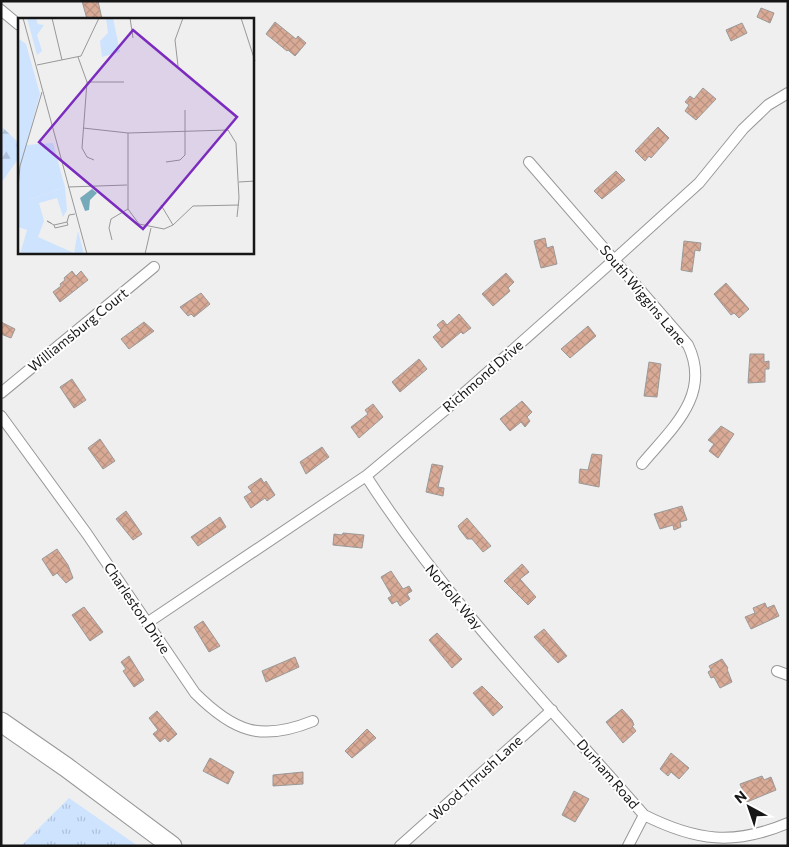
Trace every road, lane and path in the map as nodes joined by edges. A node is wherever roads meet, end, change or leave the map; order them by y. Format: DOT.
graph roads {
  1 [pos="1,10"];
  2 [pos="18,24"];
  3 [pos="788,94"];
  4 [pos="529,162"];
  5 [pos="614,260"];
  6 [pos="154,267"];
  7 [pos="1,393"];
  8 [pos="1,416"];
  9 [pos="642,464"];
  10 [pos="366,476"];
  11 [pos="147,622"];
  12 [pos="777,670"];
  13 [pos="788,675"];
  14 [pos="552,710"];
  15 [pos="313,721"];
  16 [pos="1,722"];
  17 [pos="644,815"];
  18 [pos="788,823"];
  19 [pos="172,846"];
  20 [pos="400,846"];
  21 [pos="628,846"];
  1 -- 2 [label="street"];
  3 -- 5 [label="street, Richmond Drive"];
  4 -- 5 [label="street, South Wiggins Lane"];
  5 -- 9 [label="street, South Wiggins Lane"];
  5 -- 10 [label="street, Richmond Drive"];
  6 -- 7 [label="street, Williamsburg Court"];
  8 -- 11 [label="street, Charleston Drive"];
  10 -- 11 [label="street, Richmond Drive"];
  10 -- 14 [label="street, Norfolk Way"];
  11 -- 15 [label="street, Charleston Drive"];
  12 -- 13 [label="street"];
  14 -- 17 [label="street, Durham Road"];
  14 -- 20 [label="street, Wood Thrush Lane"];
  16 -- 19 [label="highway"];
  17 -- 18 [label="street, Durham Road"];
  17 -- 21 [label="street"];
}
